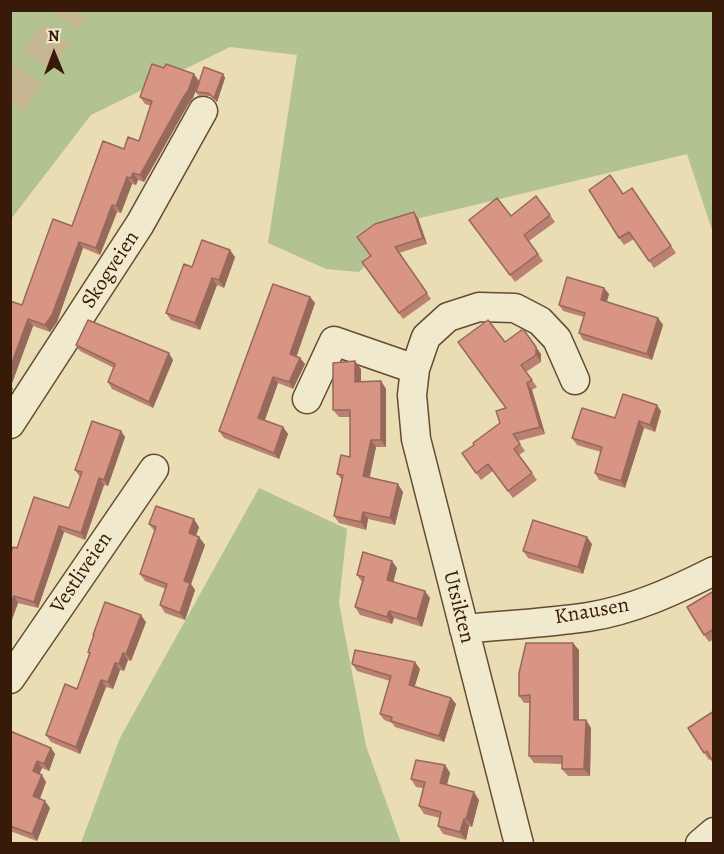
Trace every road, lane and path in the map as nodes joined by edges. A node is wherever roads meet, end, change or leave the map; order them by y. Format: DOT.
graph roads {
  1 [pos="203,111"];
  2 [pos="415,369"];
  3 [pos="575,380"];
  4 [pos="307,399"];
  5 [pos="10,424"];
  6 [pos="154,469"];
  7 [pos="714,571"];
  8 [pos="464,629"];
  9 [pos="10,679"];
  10 [pos="714,832"];
  11 [pos="519,843"];
  12 [pos="700,843"];
  1 -- 5 [label="street, Skogveien"];
  2 -- 3 [label="street, Utsikten"];
  2 -- 4 [label="street"];
  2 -- 8 [label="street, Utsikten"];
  6 -- 9 [label="street, Vestliveien"];
  7 -- 8 [label="street, Knausen"];
  8 -- 11 [label="street, Utsikten"];
  10 -- 12 [label="street"];
}
